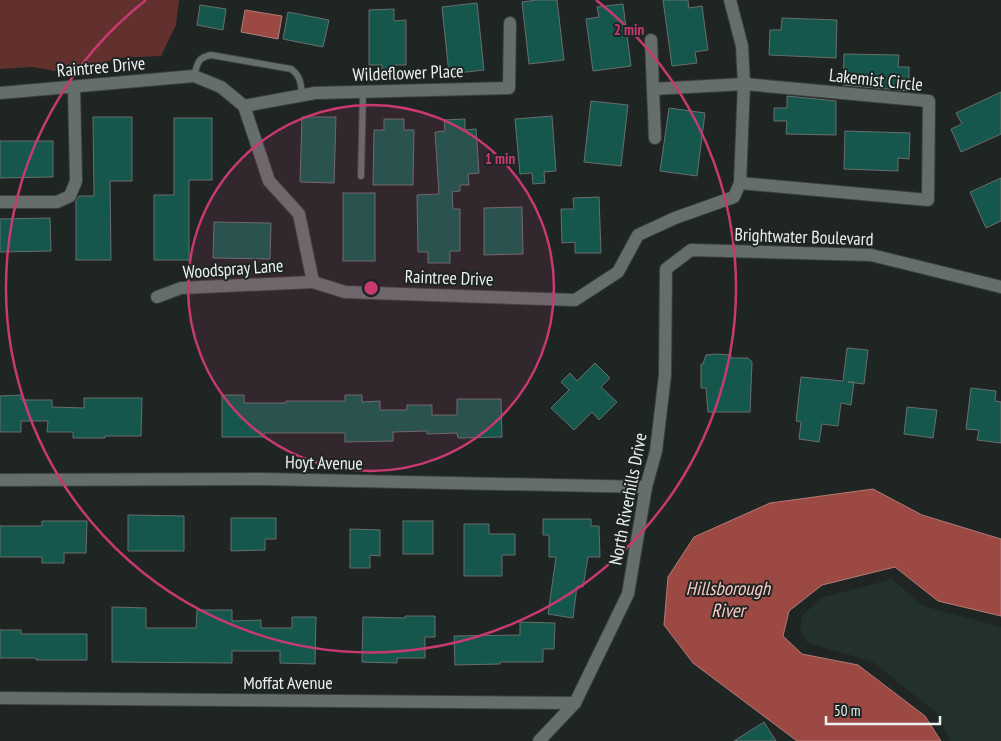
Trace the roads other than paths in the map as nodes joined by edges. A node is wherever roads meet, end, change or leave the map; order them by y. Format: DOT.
graph roads {
  1 [pos="730,0"];
  2 [pos="510,24"];
  3 [pos="651,40"];
  4 [pos="194,76"];
  5 [pos="744,84"];
  6 [pos="74,87"];
  7 [pos="653,89"];
  8 [pos="363,92"];
  9 [pos="0,93"];
  10 [pos="302,96"];
  11 [pos="244,106"];
  12 [pos="655,138"];
  13 [pos="361,176"];
  14 [pos="740,182"];
  15 [pos="0,202"];
  16 [pos="692,250"];
  17 [pos="313,282"];
  18 [pos="1001,287"];
  19 [pos="157,297"];
  20 [pos="0,480"];
  21 [pos="646,487"];
  22 [pos="0,698"];
  23 [pos="575,703"];
  24 [pos="539,741"];
  1 -- 5 [label="street"];
  2 -- 8 [label="street, Wildeflower Place"];
  3 -- 7 [label="street"];
  4 -- 6 [label="street, Raintree Drive"];
  4 -- 10 [label="lane"];
  4 -- 11 [label="street, Raintree Drive"];
  5 -- 7 [label="street"];
  5 -- 14 [label="street"];
  5 -- 14 [label="street, Lakemist Circle"];
  6 -- 9 [label="street, Raintree Drive"];
  6 -- 15 [label="street"];
  7 -- 12 [label="street"];
  8 -- 10 [label="street, Wildeflower Place"];
  8 -- 13 [label="lane"];
  10 -- 11 [label="street, Wildeflower Place"];
  11 -- 17 [label="street"];
  14 -- 17 [label="street, Raintree Drive"];
  16 -- 18 [label="street, Brightwater Boulevard"];
  16 -- 21 [label="street, North Riverhills Drive"];
  17 -- 19 [label="street, Woodspray Lane"];
  20 -- 21 [label="street, Hoyt Avenue"];
  21 -- 23 [label="street, North Riverhills Drive"];
  22 -- 23 [label="street, Moffat Avenue"];
  23 -- 24 [label="street, North Riverhills Drive"];
}
